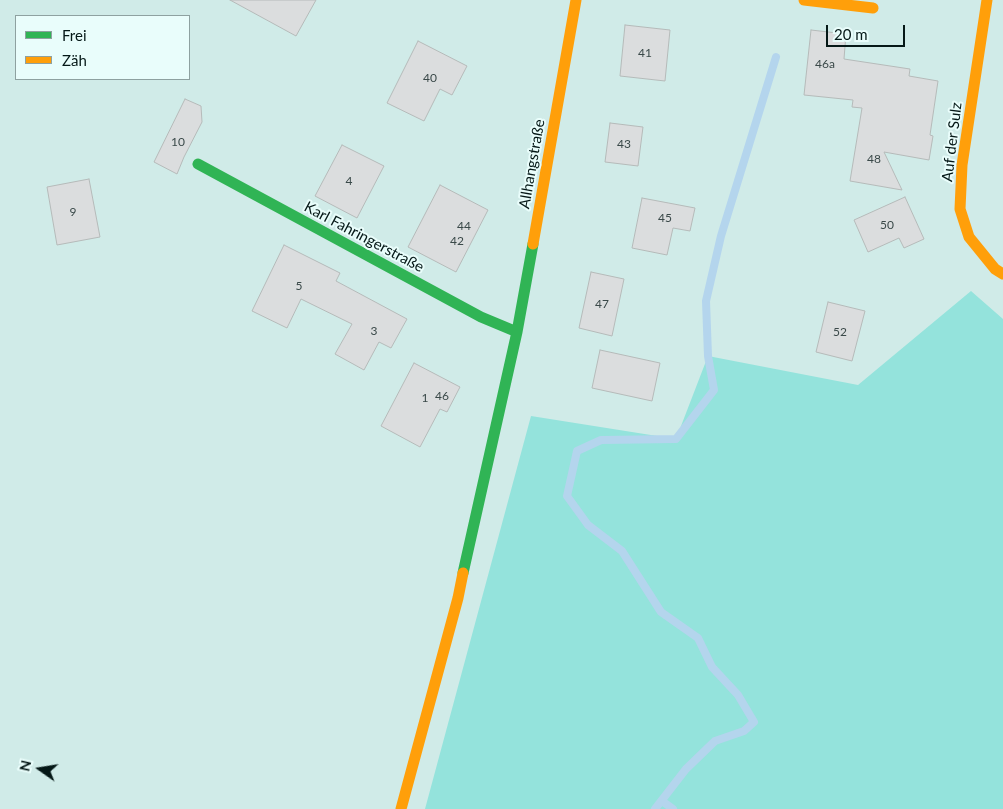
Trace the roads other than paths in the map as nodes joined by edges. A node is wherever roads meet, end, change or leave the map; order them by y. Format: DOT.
graph roads {
  1 [pos="576,0"];
  2 [pos="804,0"];
  3 [pos="987,0"];
  4 [pos="873,8"];
  5 [pos="198,164"];
  6 [pos="1003,274"];
  7 [pos="516,332"];
  8 [pos="401,809"];
  1 -- 7 [label="street, Allhangstraße"];
  2 -- 4 [label="street"];
  3 -- 6 [label="street, Auf der Sulz"];
  5 -- 7 [label="street, Karl Fahringerstraße"];
  7 -- 8 [label="street, Allhangstraße"];
}
